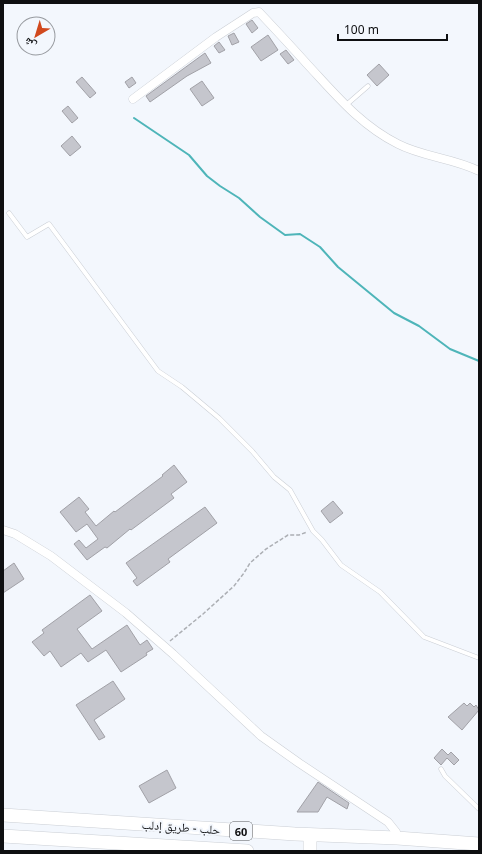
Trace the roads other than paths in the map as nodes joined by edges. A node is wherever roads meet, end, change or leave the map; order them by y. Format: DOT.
graph roads {
  1 [pos="368,86"];
  2 [pos="133,98"];
  3 [pos="345,106"];
  4 [pos="479,171"];
  5 [pos="10,213"];
  6 [pos="3,530"];
  7 [pos="479,658"];
  8 [pos="441,769"];
  9 [pos="479,809"];
  10 [pos="3,815"];
  11 [pos="310,835"];
  12 [pos="3,836"];
  13 [pos="397,838"];
  14 [pos="479,844"];
  15 [pos="247,851"];
  16 [pos="310,851"];
  1 -- 3 [label="lane"];
  2 -- 3 [label="street"];
  3 -- 4 [label="street"];
  5 -- 7 [label="lane"];
  6 -- 13 [label="street"];
  8 -- 9 [label="lane"];
  10 -- 11 [label="main road, حلب - طريق إدلب / 60"];
  11 -- 13 [label="main road, حلب - طريق إدلب / 60"];
  11 -- 16 [label="main road"];
  12 -- 15 [label="main road, حلب - طريق إدلب / 60"];
  13 -- 14 [label="main road, حلب - طريق إدلب / 60"];
}
